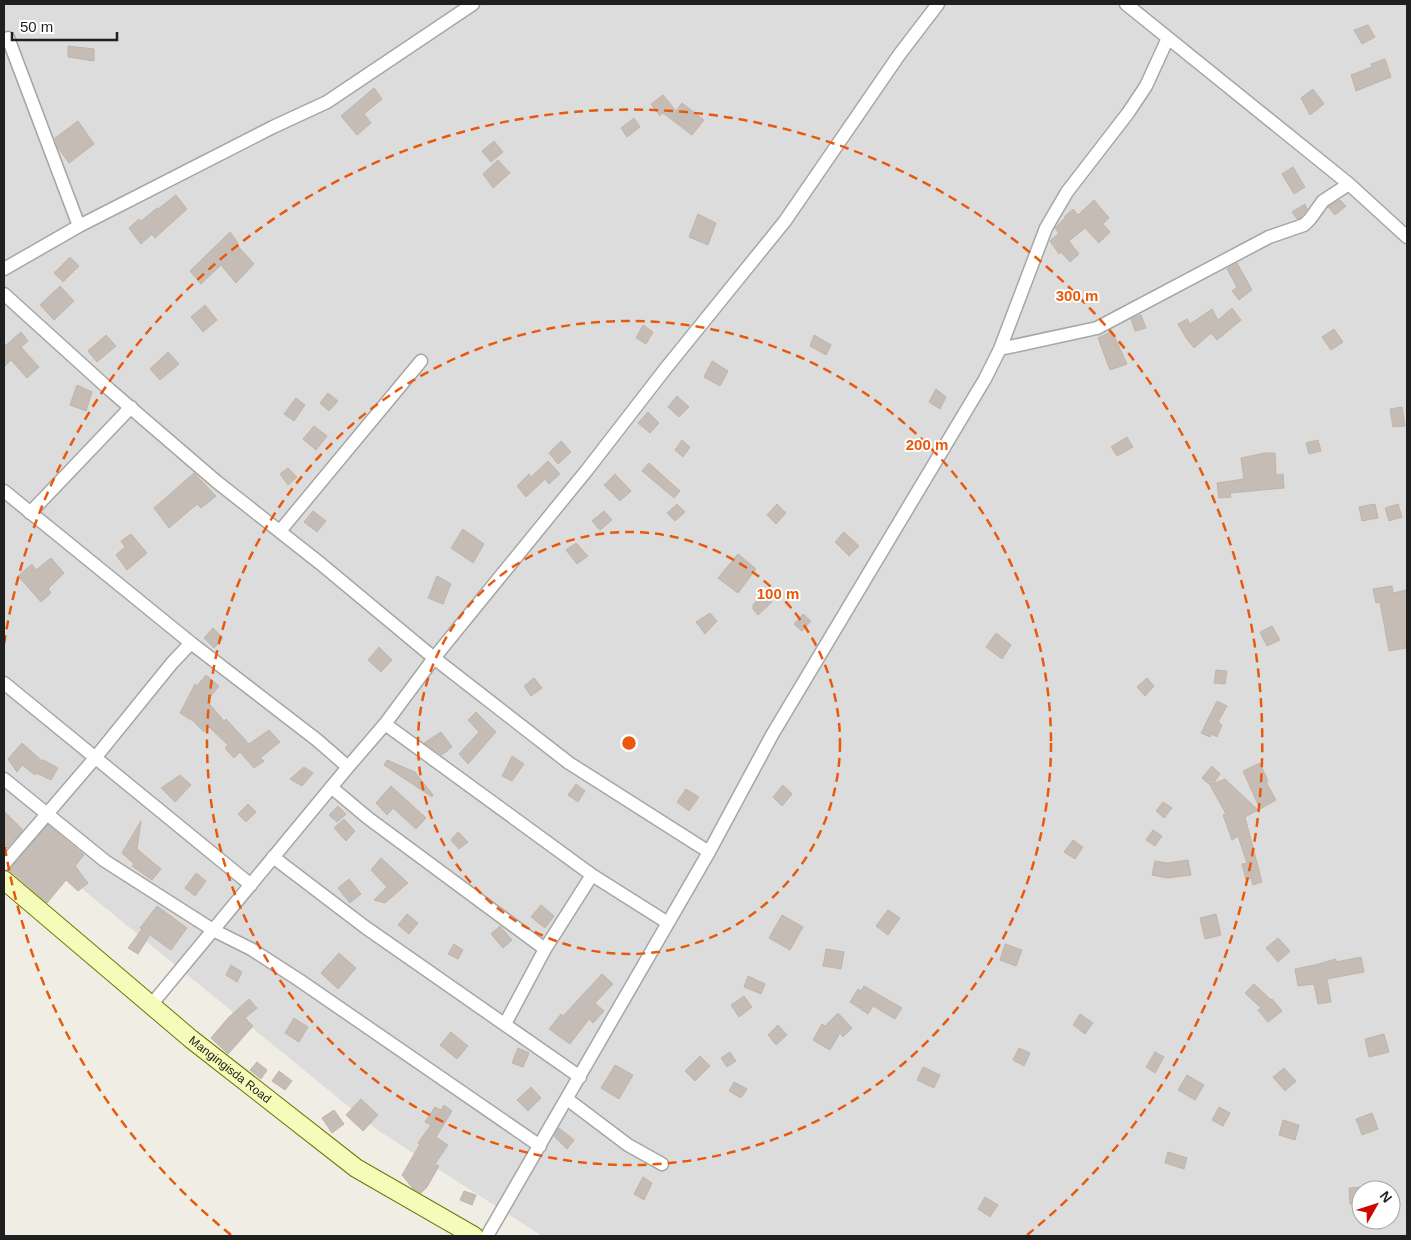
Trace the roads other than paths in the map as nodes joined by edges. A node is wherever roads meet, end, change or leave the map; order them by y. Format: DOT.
graph roads {
  1 [pos="473,4"];
  2 [pos="938,4"];
  3 [pos="1126,4"];
  4 [pos="8,38"];
  5 [pos="1168,38"];
  6 [pos="1349,184"];
  7 [pos="79,226"];
  8 [pos="1407,236"];
  9 [pos="4,269"];
  10 [pos="4,294"];
  11 [pos="1000,349"];
  12 [pos="421,361"];
  13 [pos="131,407"];
  14 [pos="4,491"];
  15 [pos="30,513"];
  16 [pos="280,531"];
  17 [pos="191,643"];
  18 [pos="434,658"];
  19 [pos="4,683"];
  20 [pos="385,724"];
  21 [pos="95,758"];
  22 [pos="348,767"];
  23 [pos="4,780"];
  24 [pos="332,787"];
  25 [pos="47,814"];
  26 [pos="710,852"];
  27 [pos="273,857"];
  28 [pos="4,864"];
  29 [pos="592,875"];
  30 [pos="4,880"];
  31 [pos="251,885"];
  32 [pos="668,923"];
  33 [pos="213,930"];
  34 [pos="545,949"];
  35 [pos="151,1005"];
  36 [pos="505,1024"];
  37 [pos="580,1077"];
  38 [pos="567,1099"];
  39 [pos="540,1146"];
  40 [pos="662,1164"];
  41 [pos="473,1236"];
  42 [pos="486,1236"];
  1 -- 7 [label="street"];
  2 -- 18 [label="street"];
  3 -- 5 [label="street"];
  4 -- 7 [label="street"];
  5 -- 6 [label="street"];
  5 -- 11 [label="street"];
  6 -- 8 [label="street"];
  6 -- 11 [label="street"];
  7 -- 9 [label="street"];
  10 -- 13 [label="street"];
  11 -- 26 [label="street"];
  12 -- 16 [label="street"];
  13 -- 15 [label="street"];
  13 -- 16 [label="street"];
  14 -- 15 [label="street"];
  15 -- 17 [label="street"];
  16 -- 18 [label="street"];
  17 -- 21 [label="street"];
  17 -- 22 [label="street"];
  18 -- 20 [label="street"];
  18 -- 26 [label="street"];
  19 -- 21 [label="street"];
  20 -- 22 [label="street"];
  20 -- 29 [label="street"];
  21 -- 25 [label="street"];
  21 -- 31 [label="street"];
  22 -- 24 [label="street"];
  23 -- 25 [label="street"];
  24 -- 27 [label="street"];
  24 -- 34 [label="street"];
  25 -- 28 [label="street"];
  25 -- 33 [label="street"];
  26 -- 32 [label="street"];
  27 -- 31 [label="street"];
  27 -- 36 [label="street"];
  29 -- 32 [label="street"];
  29 -- 34 [label="street"];
  30 -- 35 [label="street, Mangingisda Road"];
  31 -- 33 [label="street"];
  32 -- 37 [label="street"];
  33 -- 35 [label="street"];
  33 -- 39 [label="street"];
  34 -- 36 [label="street"];
  35 -- 41 [label="street, Mangingisda Road"];
  36 -- 37 [label="street"];
  37 -- 38 [label="street"];
  38 -- 39 [label="street"];
  38 -- 40 [label="street"];
  39 -- 42 [label="street"];
}
